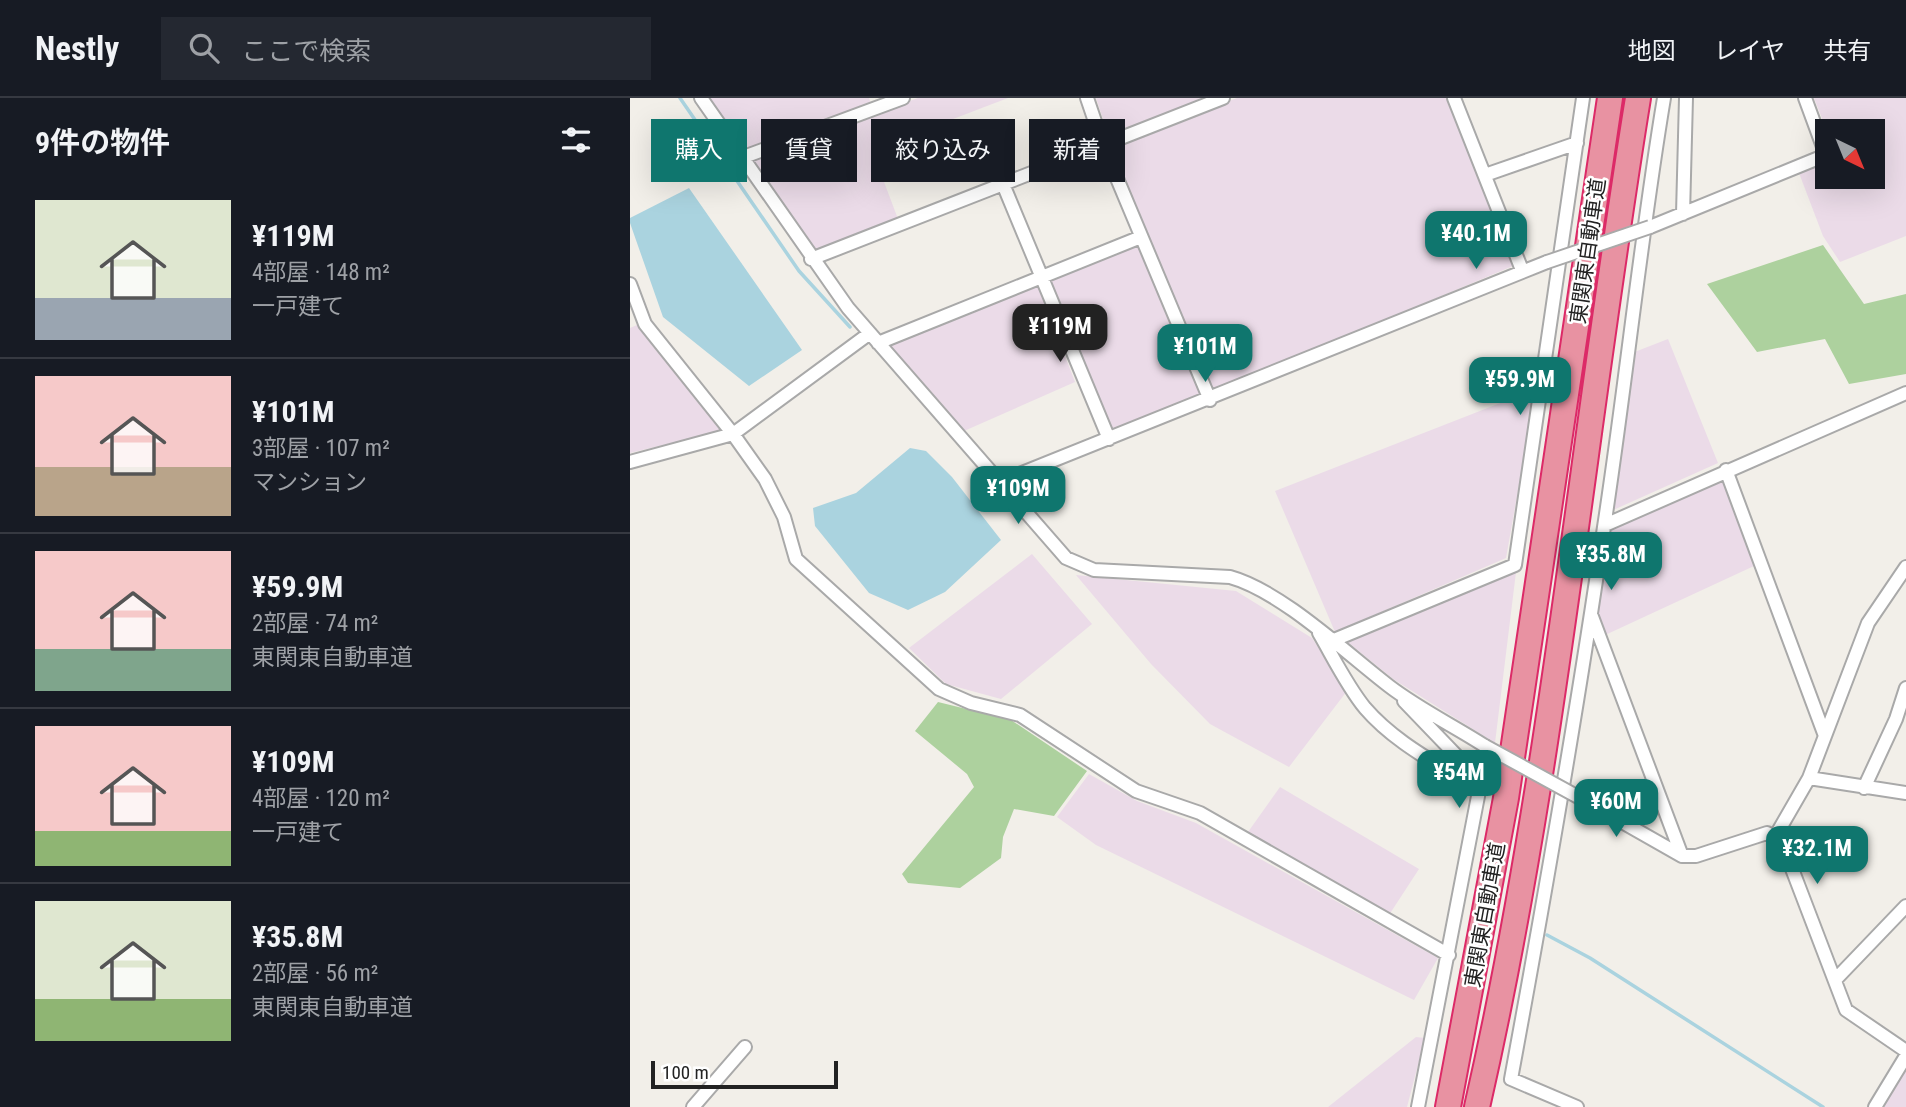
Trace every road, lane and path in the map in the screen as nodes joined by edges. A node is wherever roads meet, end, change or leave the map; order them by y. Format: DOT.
graph roads {
  1 [pos="701,98"];
  2 [pos="903,98"];
  3 [pos="1087,98"];
  4 [pos="1223,98"];
  5 [pos="1454,98"];
  6 [pos="1584,98"];
  7 [pos="1611,98"];
  8 [pos="1638,98"];
  9 [pos="1664,98"];
  10 [pos="1685,98"];
  11 [pos="1805,98"];
  12 [pos="715,119"];
  13 [pos="1094,119"];
  14 [pos="1125,136"];
  15 [pos="1577,143"];
  16 [pos="747,156"];
  17 [pos="747,167"];
  18 [pos="1029,174"];
  19 [pos="1485,175"];
  20 [pos="1118,182"];
  21 [pos="1003,184"];
  22 [pos="1683,214"];
  23 [pos="1141,237"];
  24 [pos="811,259"];
  25 [pos="1522,270"];
  26 [pos="1042,277"];
  27 [pos="630,284"];
  28 [pos="874,338"];
  29 [pos="1906,393"];
  30 [pos="1210,400"];
  31 [pos="733,434"];
  32 [pos="1109,439"];
  33 [pos="630,462"];
  34 [pos="1726,470"];
  35 [pos="1002,481"];
  36 [pos="1605,525"];
  37 [pos="1906,567"];
  38 [pos="1591,614"];
  39 [pos="1317,630"];
  40 [pos="1334,640"];
  41 [pos="1391,687"];
  42 [pos="1906,688"];
  43 [pos="1825,736"];
  44 [pos="1809,778"];
  45 [pos="1864,788"];
  46 [pos="1479,791"];
  47 [pos="1906,793"];
  48 [pos="1775,837"];
  49 [pos="1682,856"];
  50 [pos="1906,906"];
  51 [pos="1449,955"];
  52 [pos="1835,980"];
  53 [pos="745,1047"];
  54 [pos="1906,1053"];
  55 [pos="693,1107"];
  56 [pos="1418,1107"];
  57 [pos="1448,1107"];
  58 [pos="1477,1107"];
  59 [pos="1577,1107"];
  60 [pos="1875,1107"];
  1 -- 12 [label="street"];
  2 -- 16 [label="street"];
  3 -- 13 [label="street"];
  4 -- 14 [label="street"];
  5 -- 19 [label="street"];
  6 -- 15 [label="street"];
  7 -- 57 [label="highway, 東関東自動車道"];
  8 -- 58 [label="highway, 東関東自動車道"];
  9 -- 36 [label="street"];
  10 -- 22 [label="street"];
  11 -- 22 [label="street"];
  15 -- 19 [label="street"];
  15 -- 40 [label="street"];
  17 -- 24 [label="street"];
  18 -- 21 [label="street"];
  19 -- 25 [label="street"];
  20 -- 23 [label="street"];
  21 -- 24 [label="street"];
  21 -- 26 [label="street"];
  22 -- 25 [label="street, bridge"];
  23 -- 26 [label="street"];
  23 -- 30 [label="street"];
  24 -- 28 [label="street"];
  25 -- 30 [label="street"];
  26 -- 28 [label="street"];
  26 -- 32 [label="street"];
  27 -- 31 [label="street"];
  28 -- 31 [label="street"];
  28 -- 35 [label="street"];
  29 -- 34 [label="street"];
  30 -- 32 [label="street"];
  31 -- 33 [label="street"];
  31 -- 51 [label="street"];
  32 -- 35 [label="street"];
  34 -- 36 [label="street"];
  34 -- 43 [label="street"];
  35 -- 39 [label="street"];
  36 -- 38 [label="street"];
  37 -- 43 [label="street"];
  38 -- 49 [label="street"];
  38 -- 59 [label="street"];
  39 -- 40 [label="street"];
  39 -- 46 [label="street"];
  40 -- 41 [label="street"];
  41 -- 46 [label="street"];
  41 -- 49 [label="street, bridge"];
  42 -- 45 [label="street"];
  43 -- 44 [label="street"];
  44 -- 45 [label="street"];
  44 -- 48 [label="street"];
  45 -- 47 [label="street"];
  46 -- 51 [label="street"];
  48 -- 49 [label="street"];
  48 -- 52 [label="street"];
  50 -- 52 [label="street"];
  51 -- 56 [label="street"];
  52 -- 54 [label="street"];
  53 -- 55 [label="street"];
  54 -- 60 [label="street"];
}
